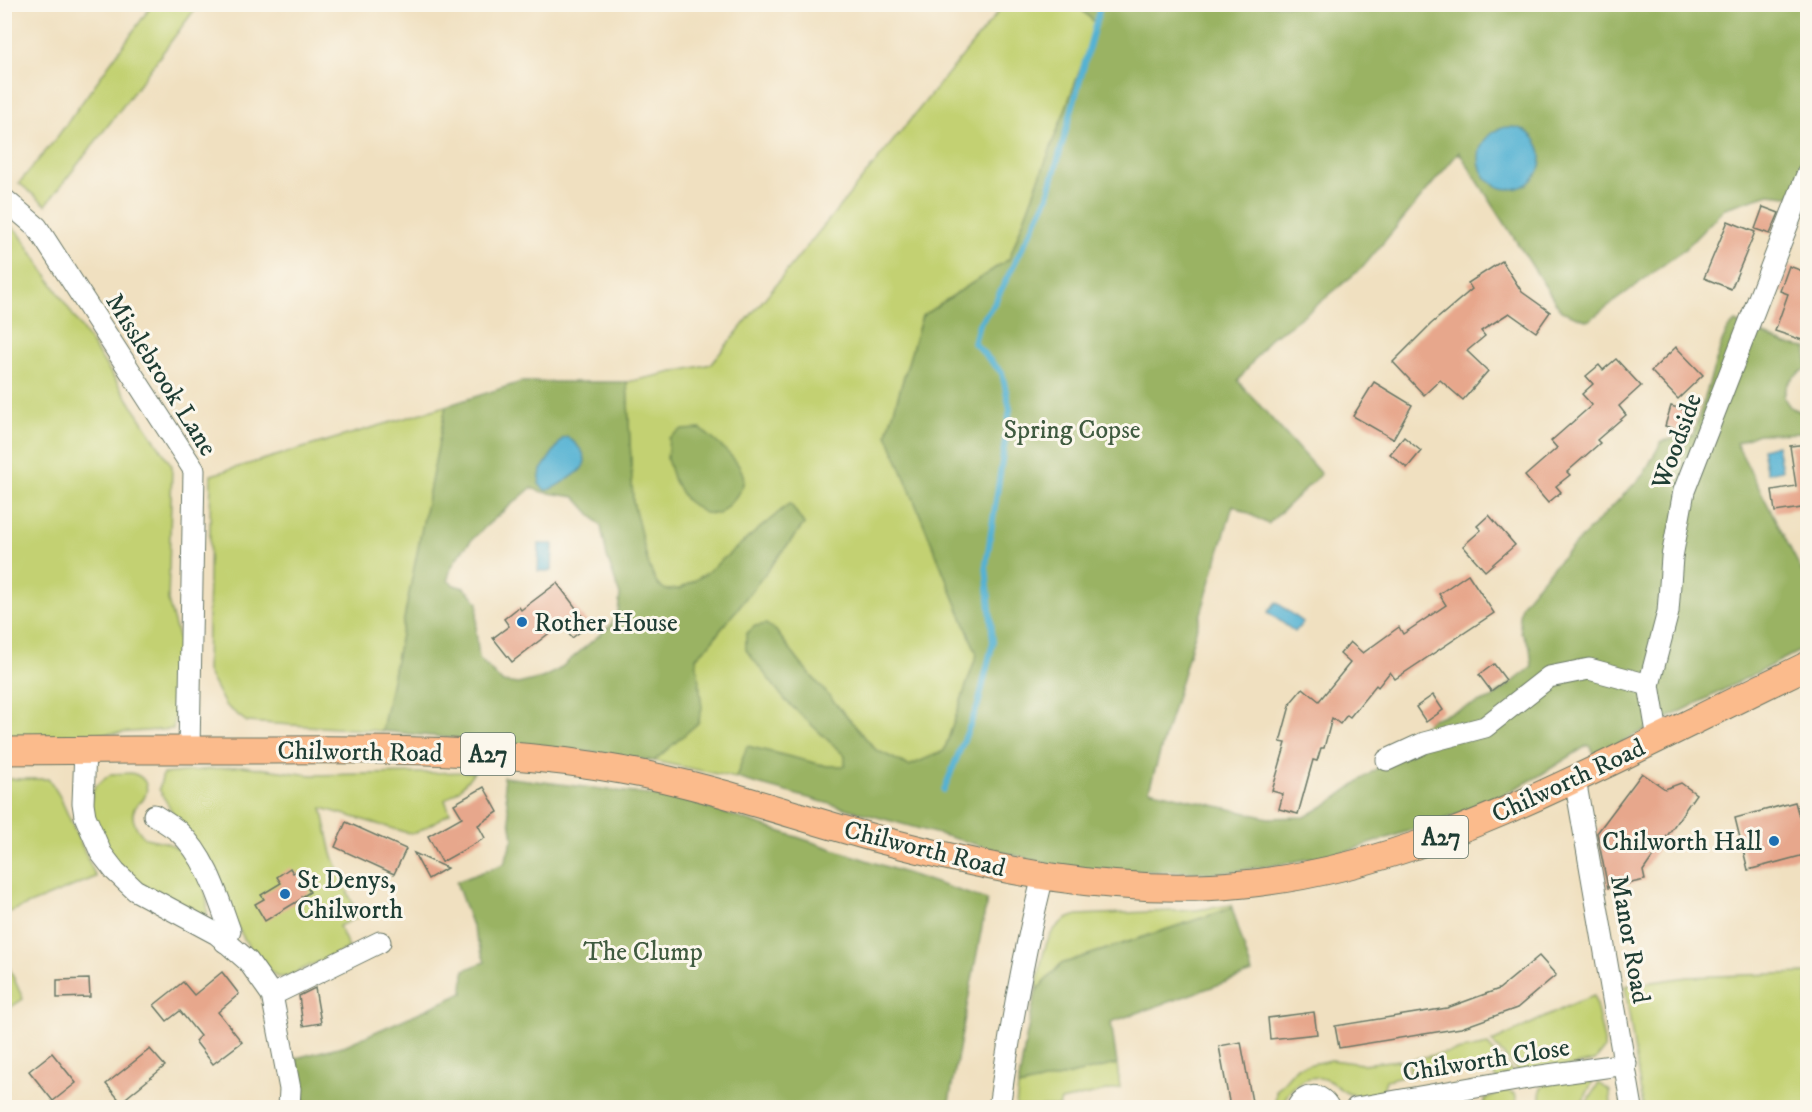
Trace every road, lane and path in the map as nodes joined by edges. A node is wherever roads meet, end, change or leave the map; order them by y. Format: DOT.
graph roads {
  1 [pos="1808,172"];
  2 [pos="4,200"];
  3 [pos="1808,665"];
  4 [pos="1649,685"];
  5 [pos="1658,739"];
  6 [pos="85,750"];
  7 [pos="189,750"];
  8 [pos="4,751"];
  9 [pos="1387,760"];
  10 [pos="1575,779"];
  11 [pos="154,815"];
  12 [pos="1043,876"];
  13 [pos="225,942"];
  14 [pos="380,942"];
  15 [pos="272,995"];
  16 [pos="1626,1064"];
  17 [pos="289,1107"];
  18 [pos="999,1107"];
  19 [pos="1297,1107"];
  20 [pos="1329,1107"];
  21 [pos="1356,1107"];
  22 [pos="1632,1107"];
  1 -- 4 [label="street, Woodside"];
  2 -- 7 [label="street, Misslebrook Lane"];
  3 -- 5 [label="main road, Chilworth Road / A27"];
  4 -- 5 [label="street, Woodside"];
  4 -- 9 [label="street"];
  5 -- 10 [label="main road, Chilworth Road / A27"];
  6 -- 7 [label="main road, Chilworth Road / A27"];
  6 -- 8 [label="main road, Chilworth Road / A27"];
  6 -- 13 [label="street"];
  7 -- 12 [label="main road, Chilworth Road / A27"];
  10 -- 12 [label="main road, Chilworth Road / A27"];
  10 -- 16 [label="street, Manor Road"];
  11 -- 13 [label="street"];
  12 -- 18 [label="street"];
  13 -- 15 [label="street"];
  14 -- 15 [label="street"];
  15 -- 17 [label="street"];
  16 -- 21 [label="street, Chilworth Close"];
  16 -- 22 [label="street, Manor Road"];
  19 -- 20 [label="street"];
}
